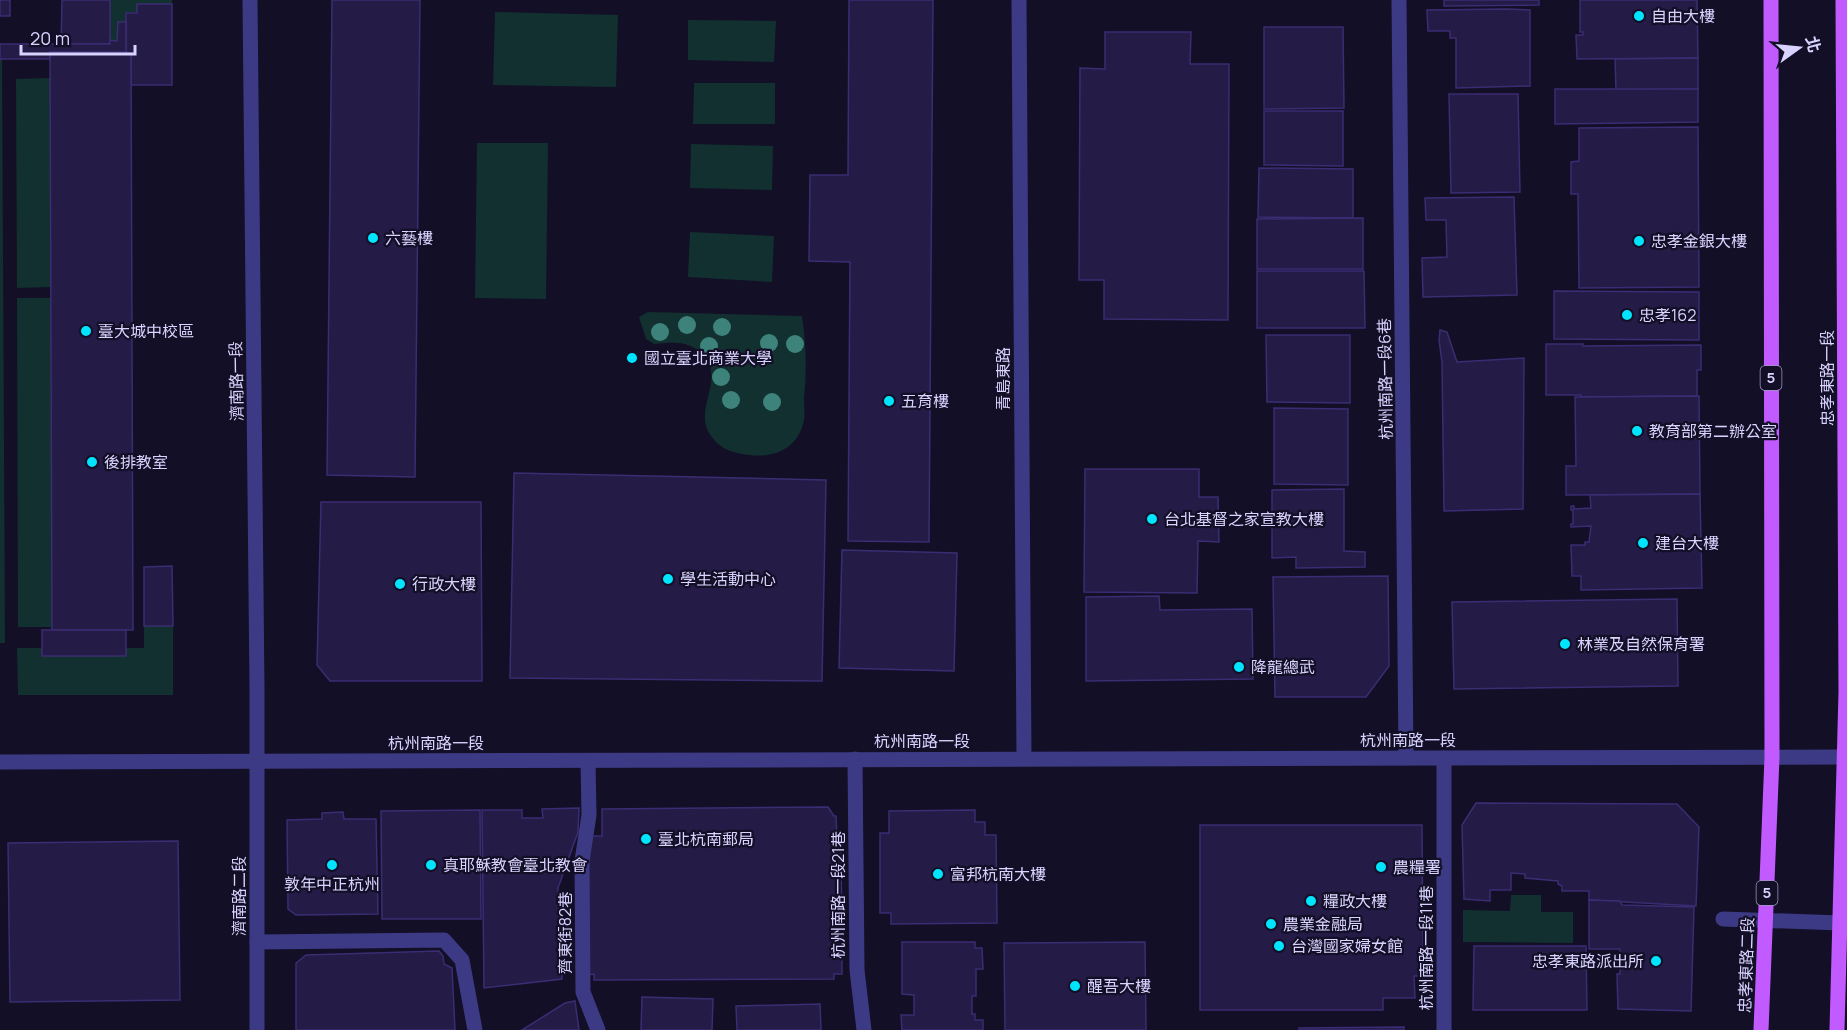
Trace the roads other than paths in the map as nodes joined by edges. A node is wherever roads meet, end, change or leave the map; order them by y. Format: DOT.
graph roads {
  1 [pos="250,0"];
  2 [pos="1019,0"];
  3 [pos="1399,0"];
  4 [pos="1771,0"];
  5 [pos="1843,0"];
  6 [pos="1846,270"];
  7 [pos="1772,757"];
  8 [pos="1846,757"];
  9 [pos="1406,758"];
  10 [pos="1444,758"];
  11 [pos="855,759"];
  12 [pos="1024,759"];
  13 [pos="588,761"];
  14 [pos="0,762"];
  15 [pos="258,762"];
  16 [pos="1723,919"];
  17 [pos="1766,921"];
  18 [pos="1841,923"];
  19 [pos="257,942"];
  20 [pos="257,1030"];
  21 [pos="476,1030"];
  22 [pos="598,1030"];
  23 [pos="864,1030"];
  24 [pos="1444,1030"];
  25 [pos="1761,1030"];
  26 [pos="1837,1030"];
  1 -- 15 [label="street, 濟南路一段"];
  2 -- 12 [label="street, 青島東路"];
  3 -- 9 [label="street, 杭州南路一段6巷"];
  4 -- 7 [label="main road, 5"];
  5 -- 6 [label="main road, 忠孝東路一段"];
  6 -- 8 [label="main road, 忠孝東路一段"];
  7 -- 8 [label="street, 杭州南路一段"];
  7 -- 10 [label="street, 杭州南路一段"];
  7 -- 17 [label="main road, 忠孝東路二段 / 5"];
  8 -- 18 [label="main road"];
  9 -- 10 [label="street, 杭州南路一段"];
  9 -- 12 [label="street, 杭州南路一段"];
  10 -- 24 [label="street, 杭州南路一段11巷"];
  11 -- 12 [label="street, 杭州南路一段"];
  11 -- 13 [label="street, 杭州南路一段"];
  11 -- 23 [label="street, 杭州南路一段21巷"];
  13 -- 15 [label="street, 杭州南路一段"];
  13 -- 22 [label="street, 齊東街82巷"];
  14 -- 15 [label="street, 杭州南路一段"];
  15 -- 19 [label="street, 濟南路二段"];
  16 -- 17 [label="street"];
  17 -- 18 [label="street"];
  17 -- 25 [label="main road, 忠孝東路二段 / 5"];
  18 -- 26 [label="main road"];
  19 -- 20 [label="street, 濟南路二段"];
  19 -- 21 [label="street"];
}
